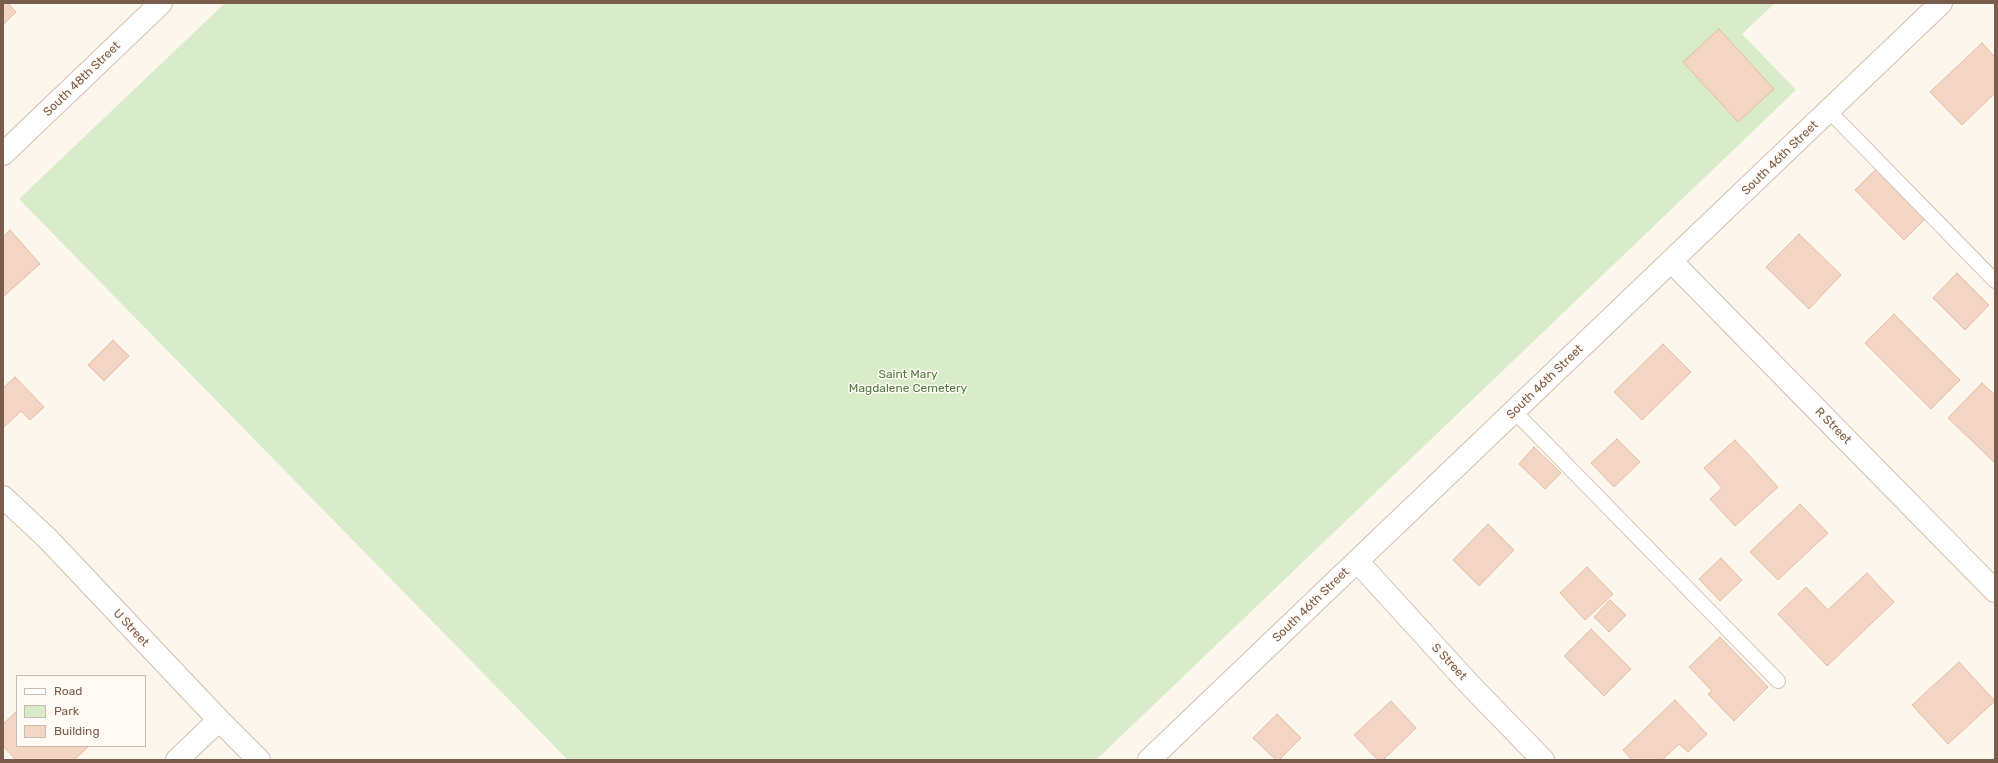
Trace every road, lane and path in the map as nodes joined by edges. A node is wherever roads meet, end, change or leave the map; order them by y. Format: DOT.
graph roads {
  1 [pos="161,3"];
  2 [pos="1941,3"];
  3 [pos="1829,111"];
  4 [pos="3,154"];
  5 [pos="1671,262"];
  6 [pos="1995,281"];
  7 [pos="1514,411"];
  8 [pos="3,497"];
  9 [pos="1357,562"];
  10 [pos="1995,591"];
  11 [pos="1778,681"];
  12 [pos="219,720"];
  13 [pos="177,760"];
  14 [pos="259,760"];
  15 [pos="1149,760"];
  16 [pos="1543,760"];
  1 -- 4 [label="street, South 48th Street"];
  2 -- 3 [label="street, South 46th Street"];
  3 -- 5 [label="street, South 46th Street"];
  3 -- 6 [label="lane"];
  5 -- 7 [label="street, South 46th Street"];
  5 -- 10 [label="street, R Street"];
  7 -- 9 [label="street, South 46th Street"];
  7 -- 11 [label="lane"];
  8 -- 12 [label="street, U Street"];
  9 -- 15 [label="street, South 46th Street"];
  9 -- 16 [label="street, S Street"];
  12 -- 13 [label="street"];
  12 -- 14 [label="street, U Street"];
}
